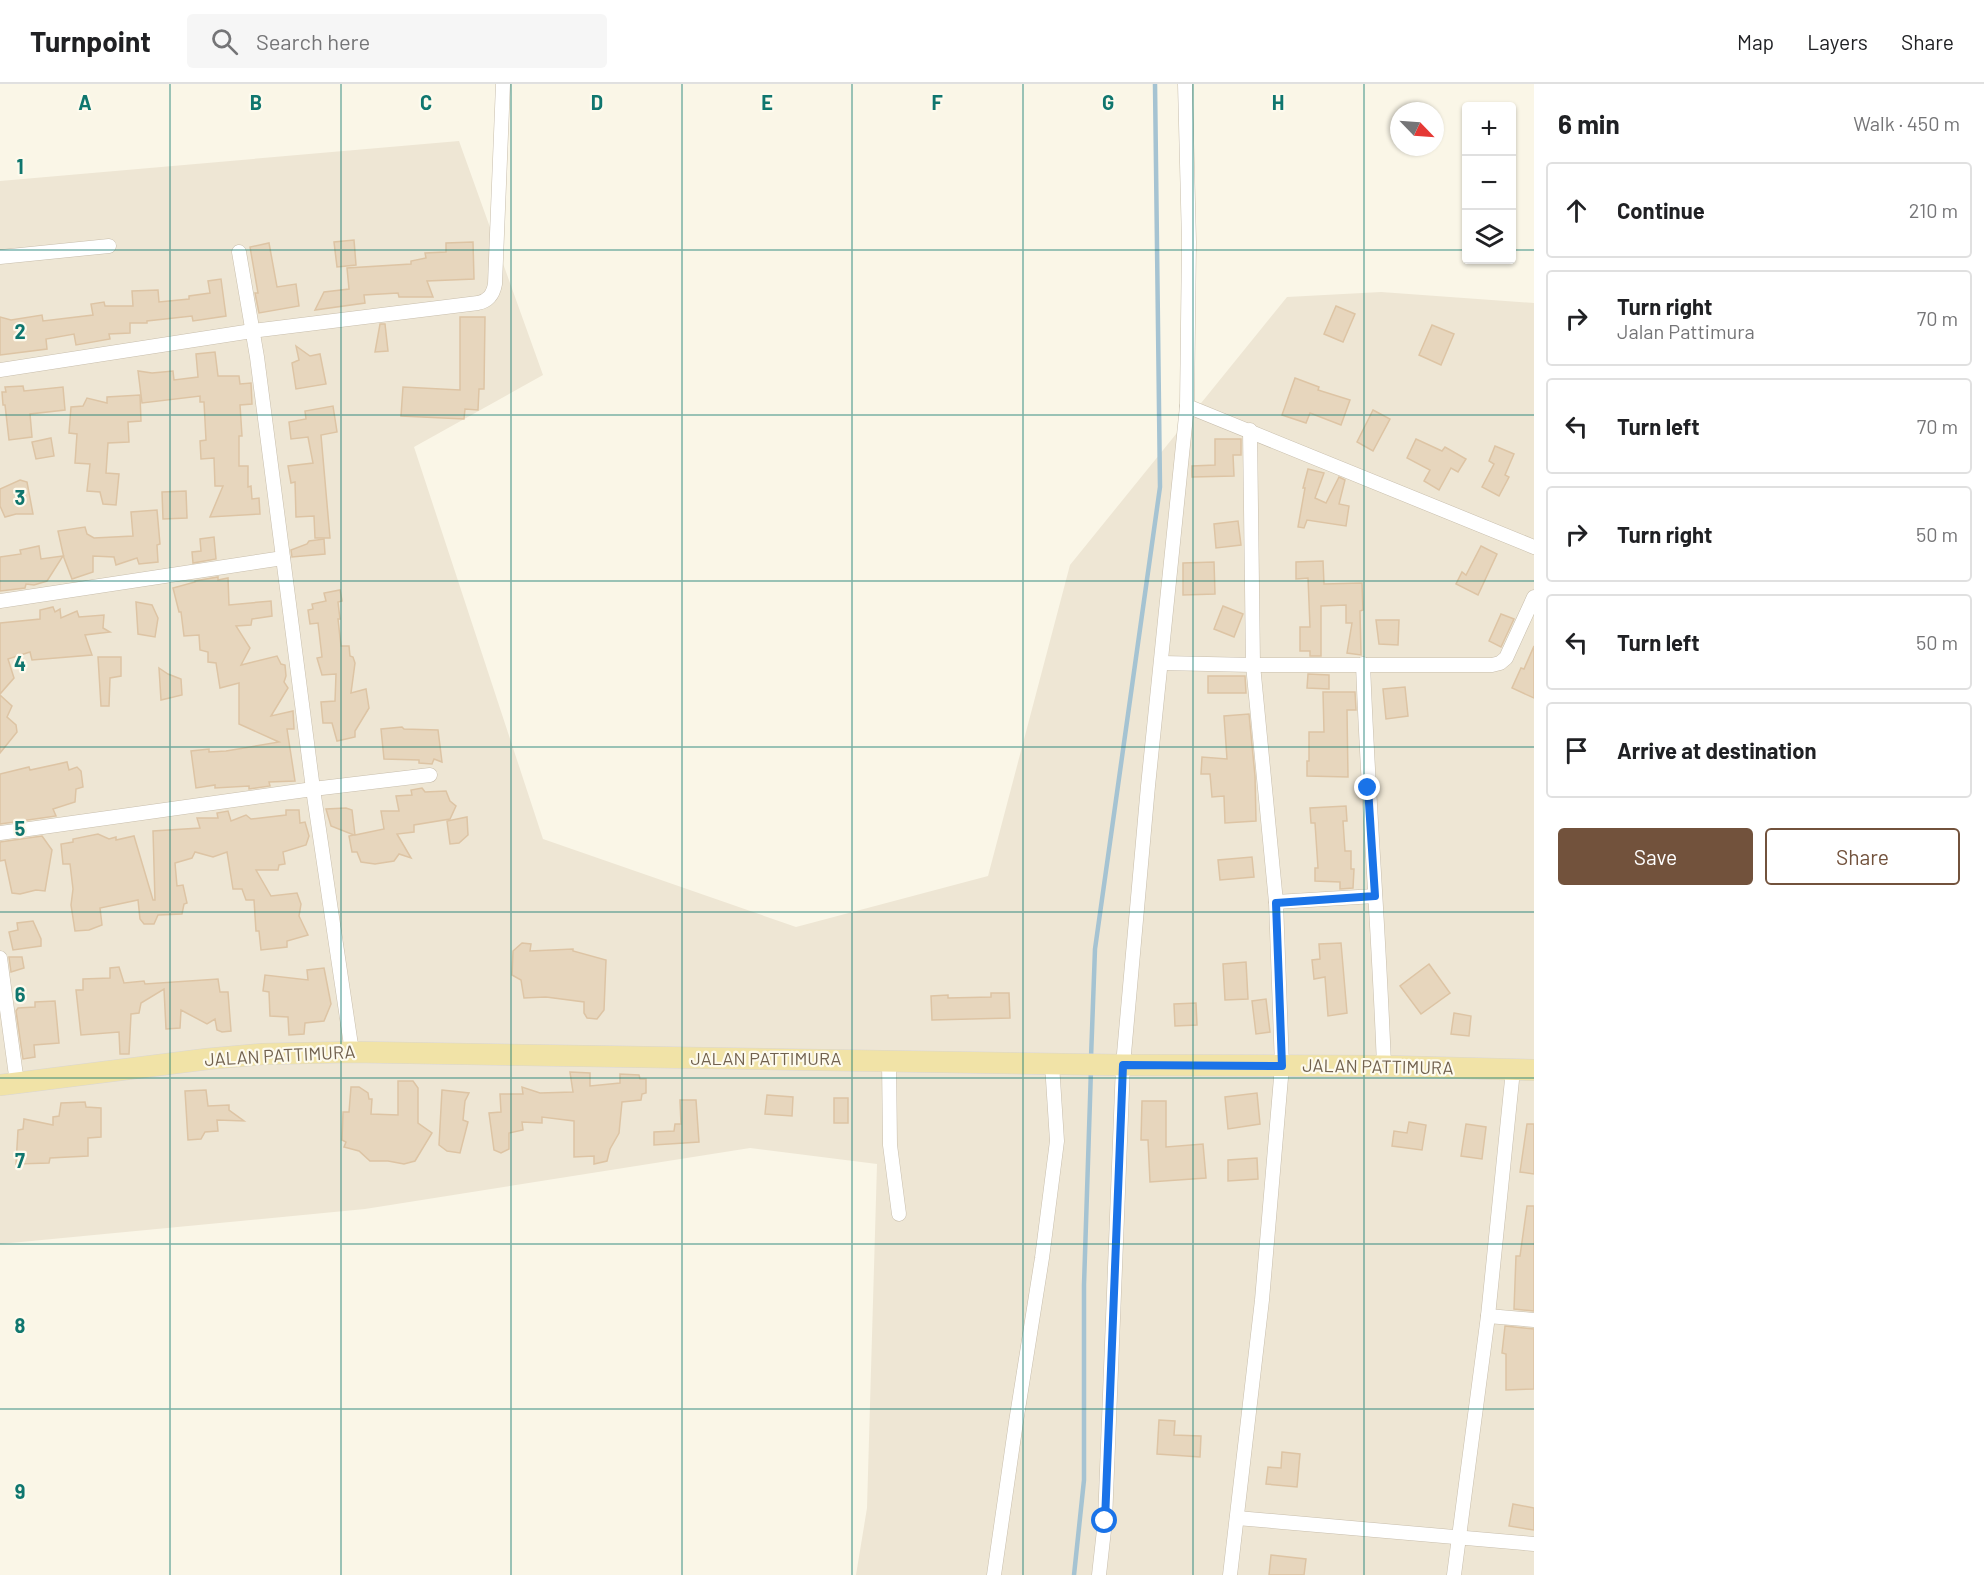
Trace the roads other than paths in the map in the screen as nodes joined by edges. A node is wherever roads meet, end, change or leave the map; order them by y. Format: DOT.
graph roads {
  1 [pos="503,84"];
  2 [pos="1185,84"];
  3 [pos="109,246"];
  4 [pos="239,252"];
  5 [pos="0,256"];
  6 [pos="252,331"];
  7 [pos="0,370"];
  8 [pos="1187,406"];
  9 [pos="1250,430"];
  10 [pos="1534,547"];
  11 [pos="283,558"];
  12 [pos="1534,597"];
  13 [pos="0,601"];
  14 [pos="1162,663"];
  15 [pos="1364,664"];
  16 [pos="1253,665"];
  17 [pos="430,775"];
  18 [pos="313,789"];
  19 [pos="0,833"];
  20 [pos="1375,896"];
  21 [pos="1276,903"];
  22 [pos="0,958"];
  23 [pos="352,1052"];
  24 [pos="890,1060"];
  25 [pos="1052,1064"];
  26 [pos="1123,1065"];
  27 [pos="1282,1066"];
  28 [pos="1384,1066"];
  29 [pos="1513,1070"];
  30 [pos="1534,1070"];
  31 [pos="9,1084"];
  32 [pos="899,1214"];
  33 [pos="1488,1316"];
  34 [pos="1534,1320"];
  35 [pos="1237,1518"];
  36 [pos="1458,1537"];
  37 [pos="1534,1544"];
  38 [pos="994,1575"];
  39 [pos="1099,1575"];
  40 [pos="1230,1575"];
  41 [pos="1454,1575"];
  1 -- 6 [label="street"];
  2 -- 8 [label="street"];
  3 -- 5 [label="street"];
  4 -- 6 [label="street"];
  6 -- 7 [label="street"];
  6 -- 11 [label="street"];
  8 -- 9 [label="street"];
  8 -- 14 [label="street"];
  9 -- 10 [label="street"];
  9 -- 16 [label="street"];
  11 -- 13 [label="street"];
  11 -- 18 [label="street"];
  12 -- 15 [label="street"];
  14 -- 16 [label="street"];
  14 -- 26 [label="street"];
  15 -- 16 [label="street"];
  15 -- 20 [label="street"];
  16 -- 21 [label="street"];
  17 -- 18 [label="street"];
  18 -- 19 [label="street"];
  18 -- 23 [label="street"];
  20 -- 21 [label="street"];
  20 -- 28 [label="street"];
  21 -- 27 [label="street"];
  22 -- 31 [label="street"];
  23 -- 24 [label="main road, JALAN PATTIMURA"];
  23 -- 31 [label="main road, JALAN PATTIMURA"];
  24 -- 25 [label="main road, JALAN PATTIMURA"];
  24 -- 32 [label="street"];
  25 -- 26 [label="main road, JALAN PATTIMURA"];
  25 -- 38 [label="street"];
  26 -- 27 [label="main road, JALAN PATTIMURA"];
  26 -- 39 [label="street"];
  27 -- 28 [label="main road, JALAN PATTIMURA"];
  27 -- 35 [label="street"];
  28 -- 29 [label="main road, JALAN PATTIMURA"];
  29 -- 30 [label="main road, JALAN PATTIMURA"];
  29 -- 33 [label="street"];
  33 -- 34 [label="street"];
  33 -- 36 [label="street"];
  35 -- 36 [label="street"];
  35 -- 40 [label="street"];
  36 -- 37 [label="street"];
  36 -- 41 [label="street"];
}
